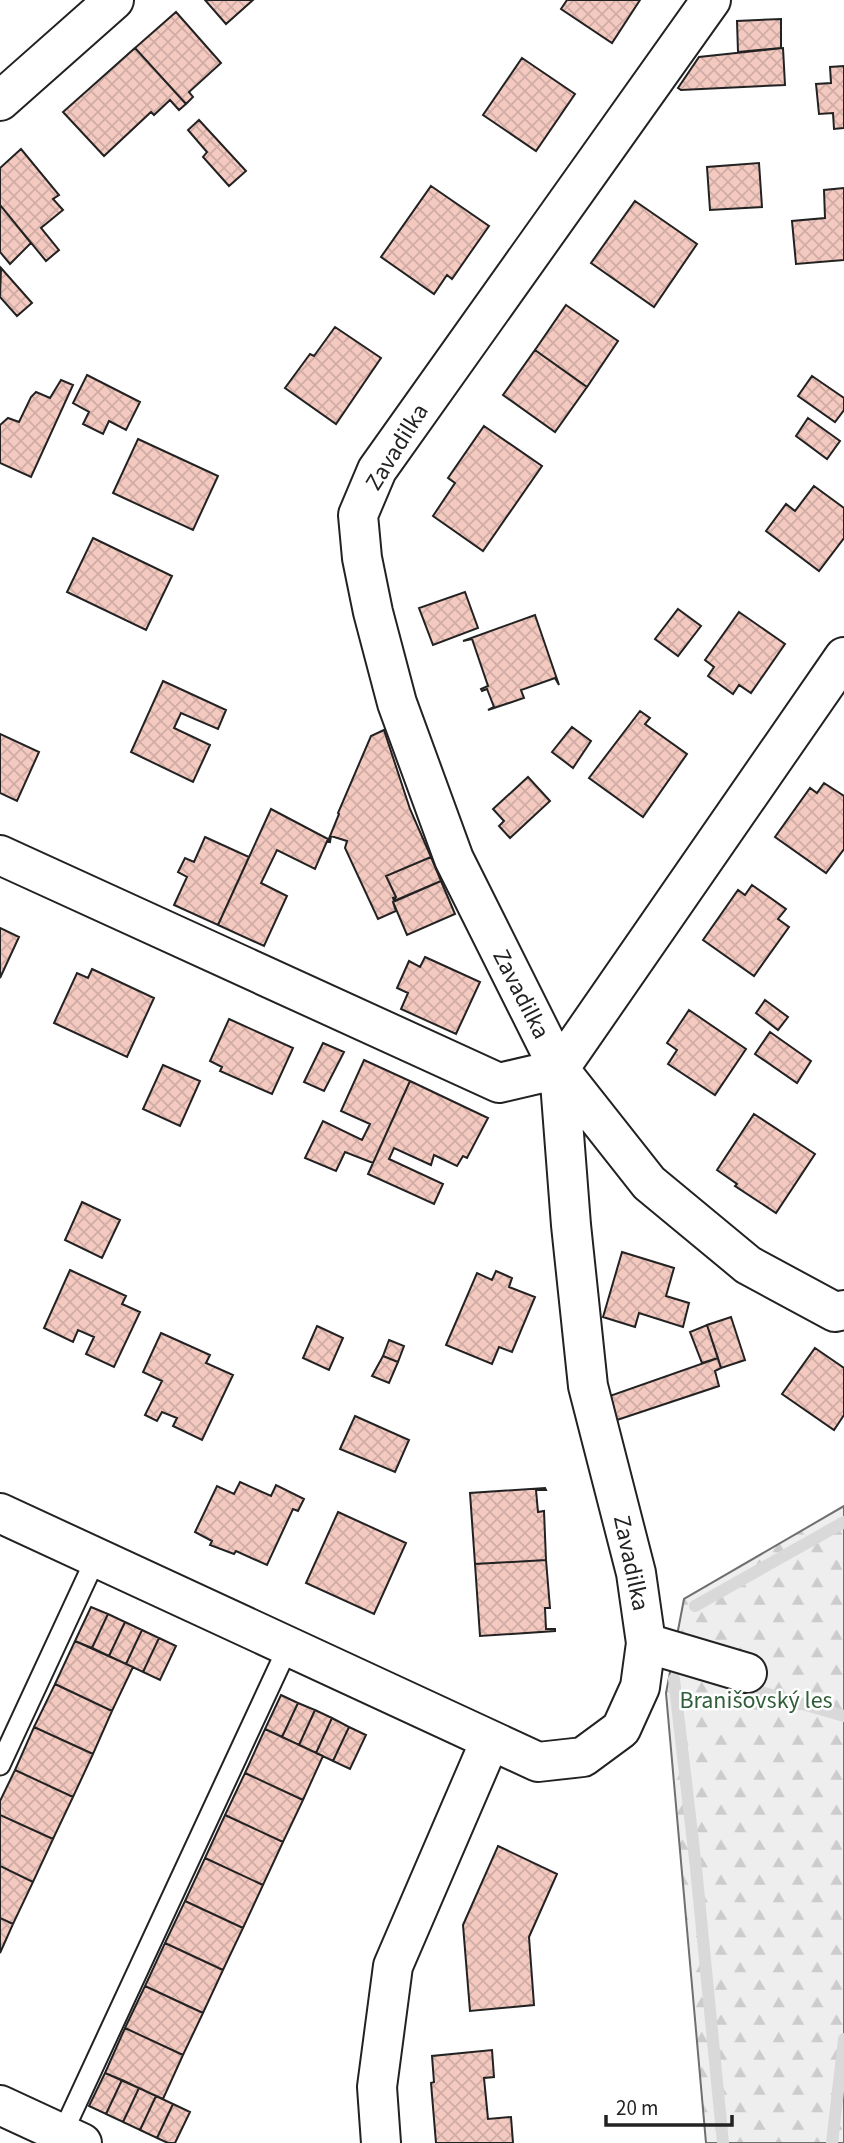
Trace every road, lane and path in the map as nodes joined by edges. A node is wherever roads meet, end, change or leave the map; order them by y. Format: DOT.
graph roads {
  1 [pos="114,0"];
  2 [pos="711,0"];
  3 [pos="0,102"];
  4 [pos="844,657"];
  5 [pos="0,855"];
  6 [pos="559,1069"];
  7 [pos="844,1310"];
  8 [pos="0,1513"];
  9 [pos="96,1558"];
  10 [pos="646,1643"];
  11 [pos="288,1647"];
  12 [pos="747,1673"];
  13 [pos="491,1741"];
  14 [pos="0,1765"];
  15 [pos="0,2105"];
  16 [pos="72,2138"];
  17 [pos="381,2143"];
  1 -- 3 [label="street"];
  2 -- 6 [label="street, Zavadilka"];
  4 -- 6 [label="street, Zavadilka"];
  5 -- 6 [label="street, Zavadilka"];
  6 -- 7 [label="street, Zavadilka"];
  6 -- 10 [label="street, Zavadilka"];
  8 -- 9 [label="street, Zavadilka"];
  9 -- 11 [label="street, Zavadilka"];
  9 -- 14 [label="lane"];
  10 -- 12 [label="street, Zavadilka"];
  10 -- 13 [label="street, Zavadilka"];
  11 -- 13 [label="street, Zavadilka"];
  11 -- 16 [label="lane"];
  13 -- 17 [label="street"];
  15 -- 16 [label="street"];
}
